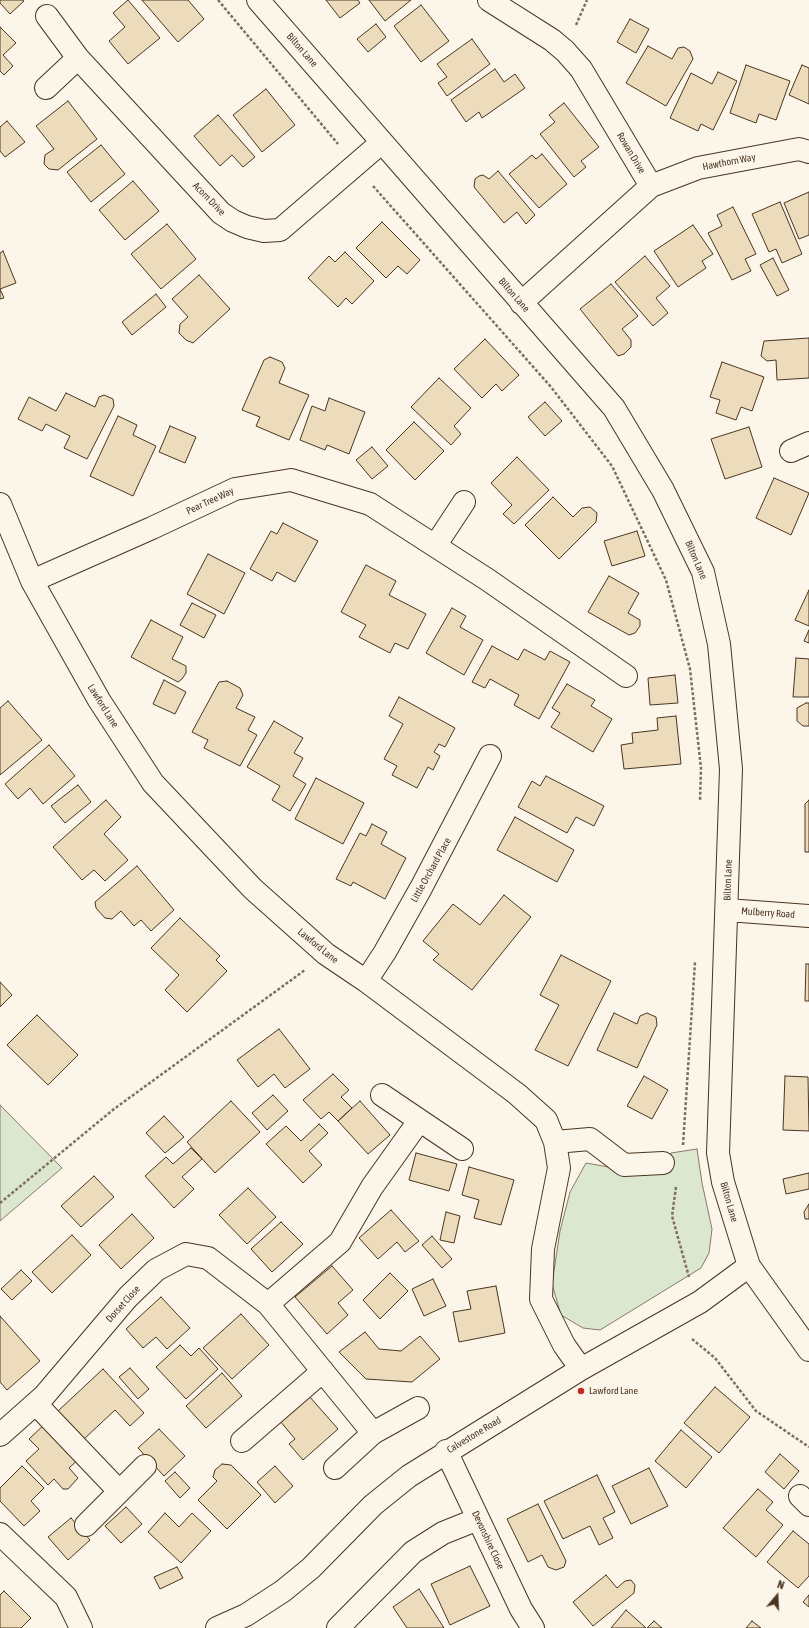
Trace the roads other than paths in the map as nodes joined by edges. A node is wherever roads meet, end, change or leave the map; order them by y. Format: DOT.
graph roads {
  1 [pos="258,0"];
  2 [pos="489,0"];
  3 [pos="47,16"];
  4 [pos="78,58"];
  5 [pos="46,88"];
  6 [pos="381,143"];
  7 [pos="809,152"];
  8 [pos="651,186"];
  9 [pos="521,302"];
  10 [pos="464,502"];
  11 [pos="0,504"];
  12 [pos="435,546"];
  13 [pos="32,581"];
  14 [pos="626,676"];
  15 [pos="490,756"];
  16 [pos="727,910"];
  17 [pos="809,916"];
  18 [pos="366,981"];
  19 [pos="382,1095"];
  20 [pos="419,1121"];
  21 [pos="555,1142"];
  22 [pos="462,1148"];
  23 [pos="663,1163"];
  24 [pos="749,1266"];
  25 [pos="268,1304"];
  26 [pos="809,1350"];
  27 [pos="582,1369"];
  28 [pos="323,1371"];
  29 [pos="36,1404"];
  30 [pos="418,1408"];
  31 [pos="373,1433"];
  32 [pos="0,1435"];
  33 [pos="242,1441"];
  34 [pos="446,1451"];
  35 [pos="145,1466"];
  36 [pos="335,1468"];
  37 [pos="119,1491"];
  38 [pos="478,1519"];
  39 [pos="86,1525"];
  40 [pos="0,1534"];
  41 [pos="81,1628"];
  42 [pos="219,1628"];
  43 [pos="338,1628"];
  44 [pos="533,1628"];
  1 -- 6 [label="street, Bilton Lane"];
  2 -- 8 [label="street, Rowan Drive"];
  3 -- 4 [label="street, Acorn Drive"];
  4 -- 5 [label="street"];
  4 -- 6 [label="street, Acorn Drive"];
  6 -- 9 [label="street, Bilton Lane"];
  7 -- 8 [label="street, Hawthorn Way"];
  8 -- 9 [label="street"];
  9 -- 16 [label="street, Bilton Lane"];
  10 -- 12 [label="street"];
  11 -- 13 [label="street, Lawford Lane"];
  12 -- 13 [label="street, Pear Tree Way"];
  12 -- 14 [label="street, Pear Tree Way"];
  13 -- 18 [label="street, Lawford Lane"];
  15 -- 18 [label="street, Little Orchard Place"];
  16 -- 17 [label="street, Mulberry Road"];
  16 -- 24 [label="street, Bilton Lane"];
  18 -- 21 [label="street, Lawford Lane"];
  19 -- 20 [label="street"];
  20 -- 22 [label="street"];
  20 -- 25 [label="street"];
  21 -- 23 [label="street"];
  21 -- 27 [label="street, Lawford Lane"];
  24 -- 26 [label="street"];
  24 -- 27 [label="street, Calvestone Road"];
  25 -- 28 [label="street, Dorset Close"];
  25 -- 29 [label="street, Dorset Close"];
  27 -- 34 [label="street, Calvestone Road"];
  28 -- 31 [label="street, Dorset Close"];
  28 -- 33 [label="street"];
  29 -- 32 [label="street, Dorset Close"];
  29 -- 37 [label="street"];
  30 -- 31 [label="street"];
  31 -- 36 [label="street"];
  34 -- 38 [label="street, Devonshire Close"];
  34 -- 42 [label="street, Calvestone Road"];
  35 -- 37 [label="street"];
  37 -- 39 [label="street"];
  38 -- 43 [label="street"];
  38 -- 44 [label="street, Devonshire Close"];
  40 -- 41 [label="street"];
}
